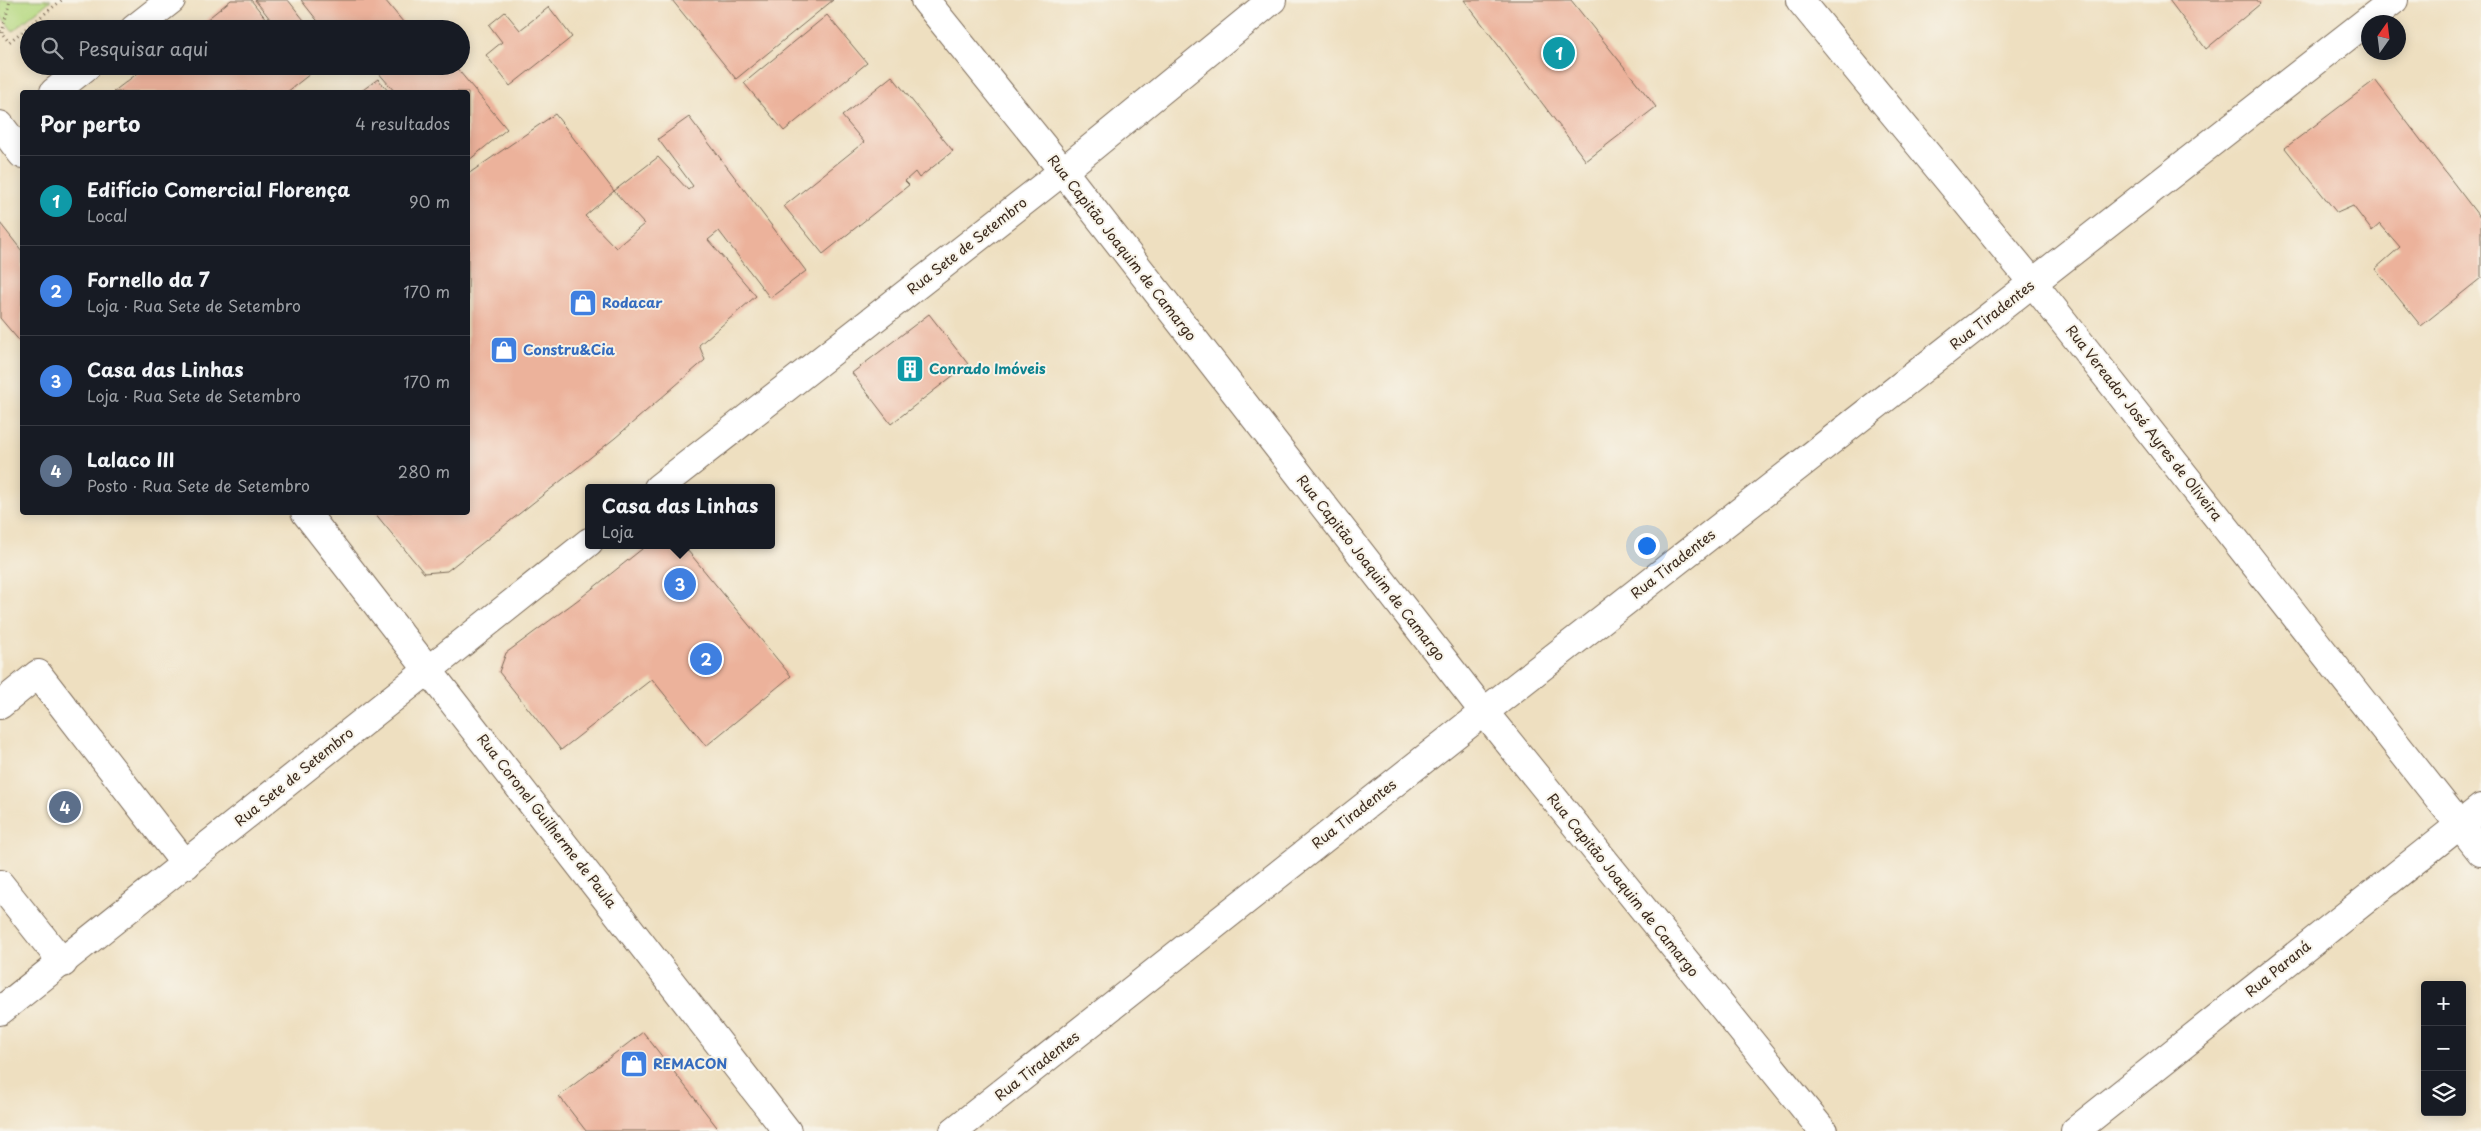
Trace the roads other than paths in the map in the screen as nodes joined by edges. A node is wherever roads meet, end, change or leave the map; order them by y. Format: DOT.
graph roads {
  1 [pos="171,0"];
  2 [pos="925,0"];
  3 [pos="1272,0"];
  4 [pos="1800,0"];
  5 [pos="2394,0"];
  6 [pos="145,20"];
  7 [pos="76,75"];
  8 [pos="57,90"];
  9 [pos="7,128"];
  10 [pos="20,151"];
  11 [pos="1062,171"];
  12 [pos="2033,283"];
  13 [pos="663,484"];
  14 [pos="307,515"];
  15 [pos="585,545"];
  16 [pos="428,668"];
  17 [pos="0,705"];
  18 [pos="1484,712"];
  19 [pos="2481,808"];
  20 [pos="2459,824"];
  21 [pos="2481,852"];
  22 [pos="186,865"];
  23 [pos="0,884"];
  24 [pos="63,963"];
  25 [pos="0,1011"];
  26 [pos="787,1131"];
  27 [pos="954,1131"];
  28 [pos="1823,1131"];
  29 [pos="2075,1131"];
  1 -- 6 [label="street"];
  2 -- 11 [label="street, Rua Capitão Joaquim de Camargo"];
  3 -- 11 [label="street, Rua Sete de Setembro"];
  4 -- 12 [label="street, Rua Vereador José Ayres de Oliveira"];
  5 -- 12 [label="street, Rua Tiradentes"];
  7 -- 8 [label="street"];
  9 -- 10 [label="street"];
  11 -- 13 [label="street, Rua Sete de Setembro"];
  11 -- 18 [label="street, Rua Capitão Joaquim de Camargo"];
  12 -- 18 [label="street, Rua Tiradentes"];
  12 -- 20 [label="street, Rua Vereador José Ayres de Oliveira"];
  14 -- 16 [label="street, Rua Coronel Guilherme de Paula"];
  15 -- 16 [label="street, Rua Sete de Setembro"];
  16 -- 22 [label="street, Rua Sete de Setembro"];
  16 -- 26 [label="street, Rua Coronel Guilherme de Paula"];
  17 -- 22 [label="street"];
  18 -- 27 [label="street, Rua Tiradentes"];
  18 -- 28 [label="street, Rua Capitão Joaquim de Camargo"];
  19 -- 20 [label="street, Rua Paraná"];
  20 -- 21 [label="street, Rua Vereador José Ayres de Oliveira"];
  20 -- 29 [label="street, Rua Paraná"];
  22 -- 24 [label="street, Rua Sete de Setembro"];
  23 -- 24 [label="street"];
  24 -- 25 [label="street, Rua Sete de Setembro"];
}
